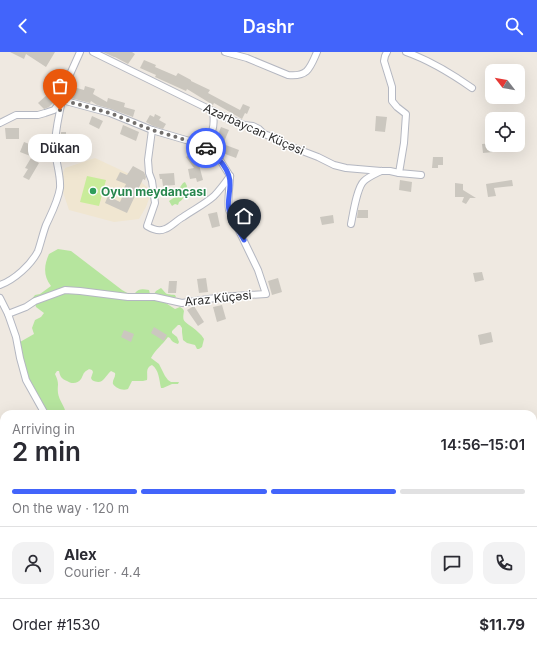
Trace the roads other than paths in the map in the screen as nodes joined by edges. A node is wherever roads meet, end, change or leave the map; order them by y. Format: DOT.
graph roads {
  1 [pos="80,52"];
  2 [pos="93,52"];
  3 [pos="225,52"];
  4 [pos="317,52"];
  5 [pos="387,52"];
  6 [pos="406,52"];
  7 [pos="472,88"];
  8 [pos="62,100"];
  9 [pos="213,111"];
  10 [pos="0,123"];
  11 [pos="152,130"];
  12 [pos="203,145"];
  13 [pos="381,171"];
  14 [pos="399,173"];
  15 [pos="421,175"];
  16 [pos="230,176"];
  17 [pos="352,224"];
  18 [pos="0,285"];
  19 [pos="0,298"];
  20 [pos="8,314"];
  21 [pos="43,410"];
  1 -- 8 [label="street"];
  2 -- 9 [label="street, Azərbaycan Küçəsi"];
  3 -- 4 [label="street"];
  5 -- 14 [label="street"];
  6 -- 7 [label="street"];
  8 -- 10 [label="street"];
  8 -- 11 [label="street"];
  8 -- 18 [label="street"];
  9 -- 12 [label="street"];
  9 -- 13 [label="street, Azərbaycan Küçəsi"];
  11 -- 12 [label="street"];
  11 -- 16 [label="street"];
  12 -- 16 [label="street"];
  13 -- 14 [label="street, Azərbaycan Küçəsi"];
  13 -- 17 [label="street"];
  14 -- 15 [label="street, Azərbaycan Küçəsi"];
  16 -- 20 [label="street, Araz Küçəsi"];
  19 -- 20 [label="street"];
  20 -- 21 [label="street"];
}
